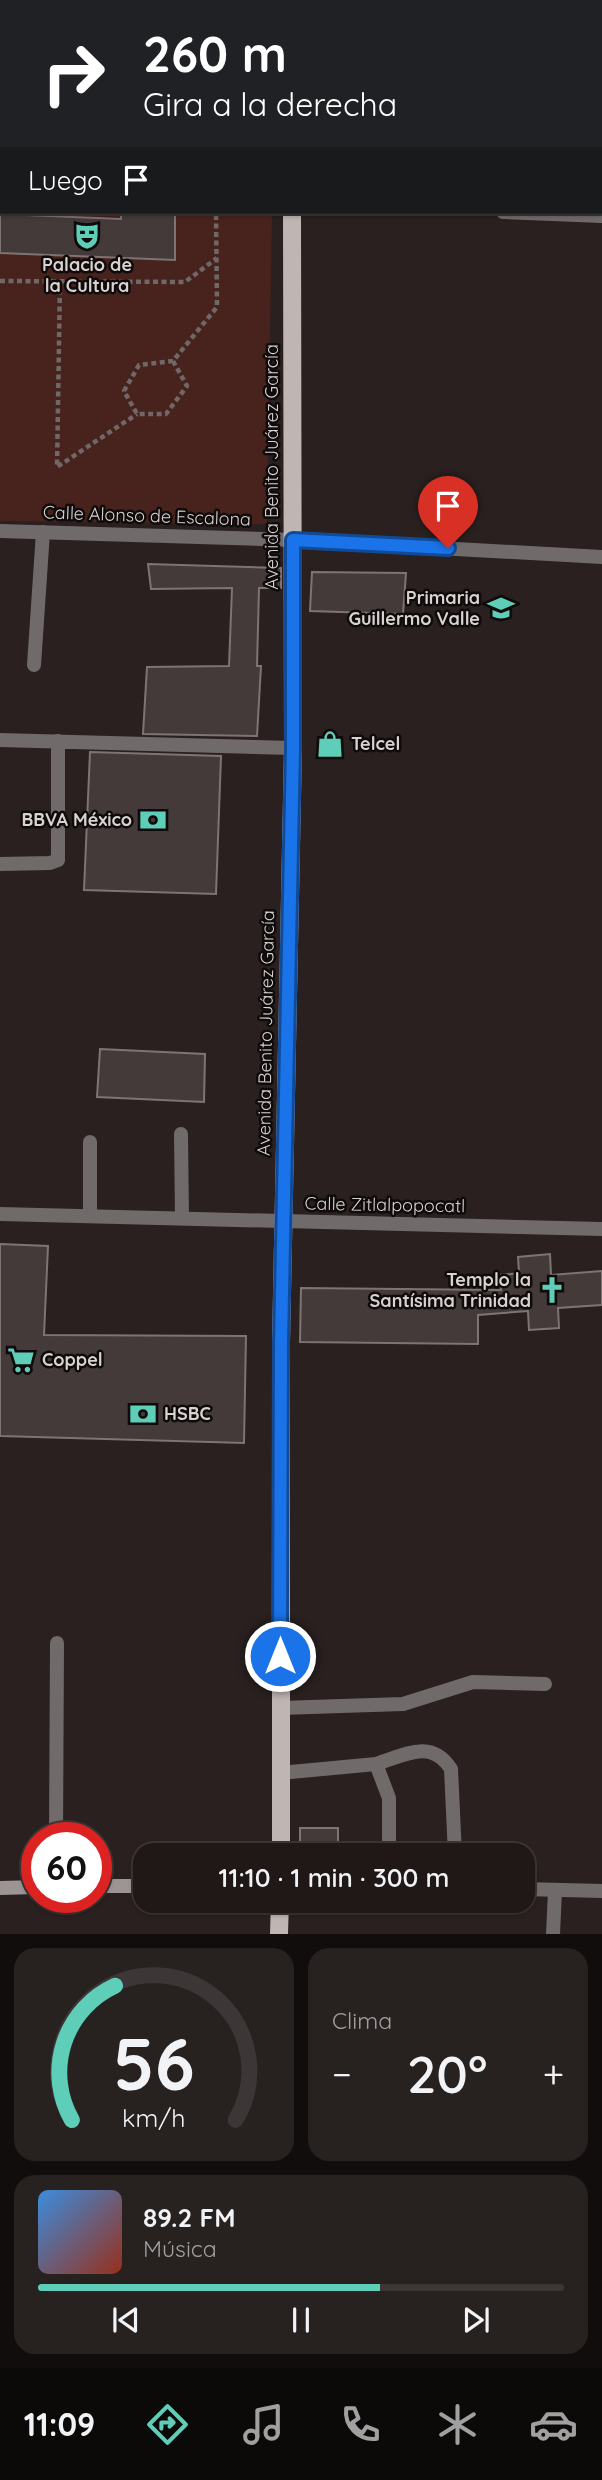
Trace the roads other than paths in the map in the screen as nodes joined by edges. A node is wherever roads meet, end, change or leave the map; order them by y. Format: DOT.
graph roads {
  1 [pos="292,214"];
  2 [pos="552,214"];
  3 [pos="602,216"];
  4 [pos="0,531"];
  5 [pos="43,532"];
  6 [pos="293,540"];
  7 [pos="602,557"];
  8 [pos="34,665"];
  9 [pos="0,740"];
  10 [pos="58,741"];
  11 [pos="293,748"];
  12 [pos="0,864"];
  13 [pos="181,1134"];
  14 [pos="90,1142"];
  15 [pos="0,1214"];
  16 [pos="90,1214"];
  17 [pos="182,1218"];
  18 [pos="283,1222"];
  19 [pos="602,1229"];
  20 [pos="57,1643"];
  21 [pos="545,1684"];
  22 [pos="280,1708"];
  23 [pos="376,1764"];
  24 [pos="280,1773"];
  25 [pos="56,1822"];
  26 [pos="281,1843"];
  27 [pos="389,1843"];
  28 [pos="454,1843"];
  29 [pos="112,1886"];
  30 [pos="133,1886"];
  31 [pos="21,1887"];
  32 [pos="0,1888"];
  33 [pos="535,1890"];
  34 [pos="555,1891"];
  35 [pos="602,1891"];
  36 [pos="280,1913"];
  37 [pos="279,1934"];
  38 [pos="553,1934"];
  1 -- 6 [label="main road, Avenida Benito Juárez García"];
  2 -- 3 [label="street"];
  4 -- 5 [label="street, Calle Alonso de Escalona"];
  5 -- 6 [label="street, Calle Alonso de Escalona"];
  5 -- 8 [label="street"];
  6 -- 7 [label="street, Calle Alonso de Escalona"];
  6 -- 11 [label="main road, Avenida Benito Juárez García"];
  9 -- 10 [label="street"];
  10 -- 11 [label="street"];
  10 -- 12 [label="street"];
  11 -- 18 [label="main road, Avenida Benito Juárez García"];
  13 -- 17 [label="street"];
  14 -- 16 [label="street"];
  15 -- 16 [label="street, Calle Zitlalpopocatl"];
  16 -- 17 [label="street, Calle Zitlalpopocatl"];
  17 -- 18 [label="street, Calle Zitlalpopocatl"];
  18 -- 19 [label="street, Calle Zitlalpopocatl"];
  18 -- 22 [label="main road, Avenida Benito Juárez García"];
  20 -- 25 [label="street"];
  21 -- 22 [label="street"];
  22 -- 24 [label="main road, Avenida Benito Juárez García"];
  23 -- 24 [label="street"];
  23 -- 27 [label="street"];
  23 -- 28 [label="street"];
  24 -- 26 [label="main road, Avenida Benito Juárez García"];
  29 -- 30 [label="main road"];
  31 -- 32 [label="main road"];
  33 -- 34 [label="street"];
  34 -- 35 [label="street"];
  34 -- 38 [label="street"];
  36 -- 37 [label="main road"];
}
